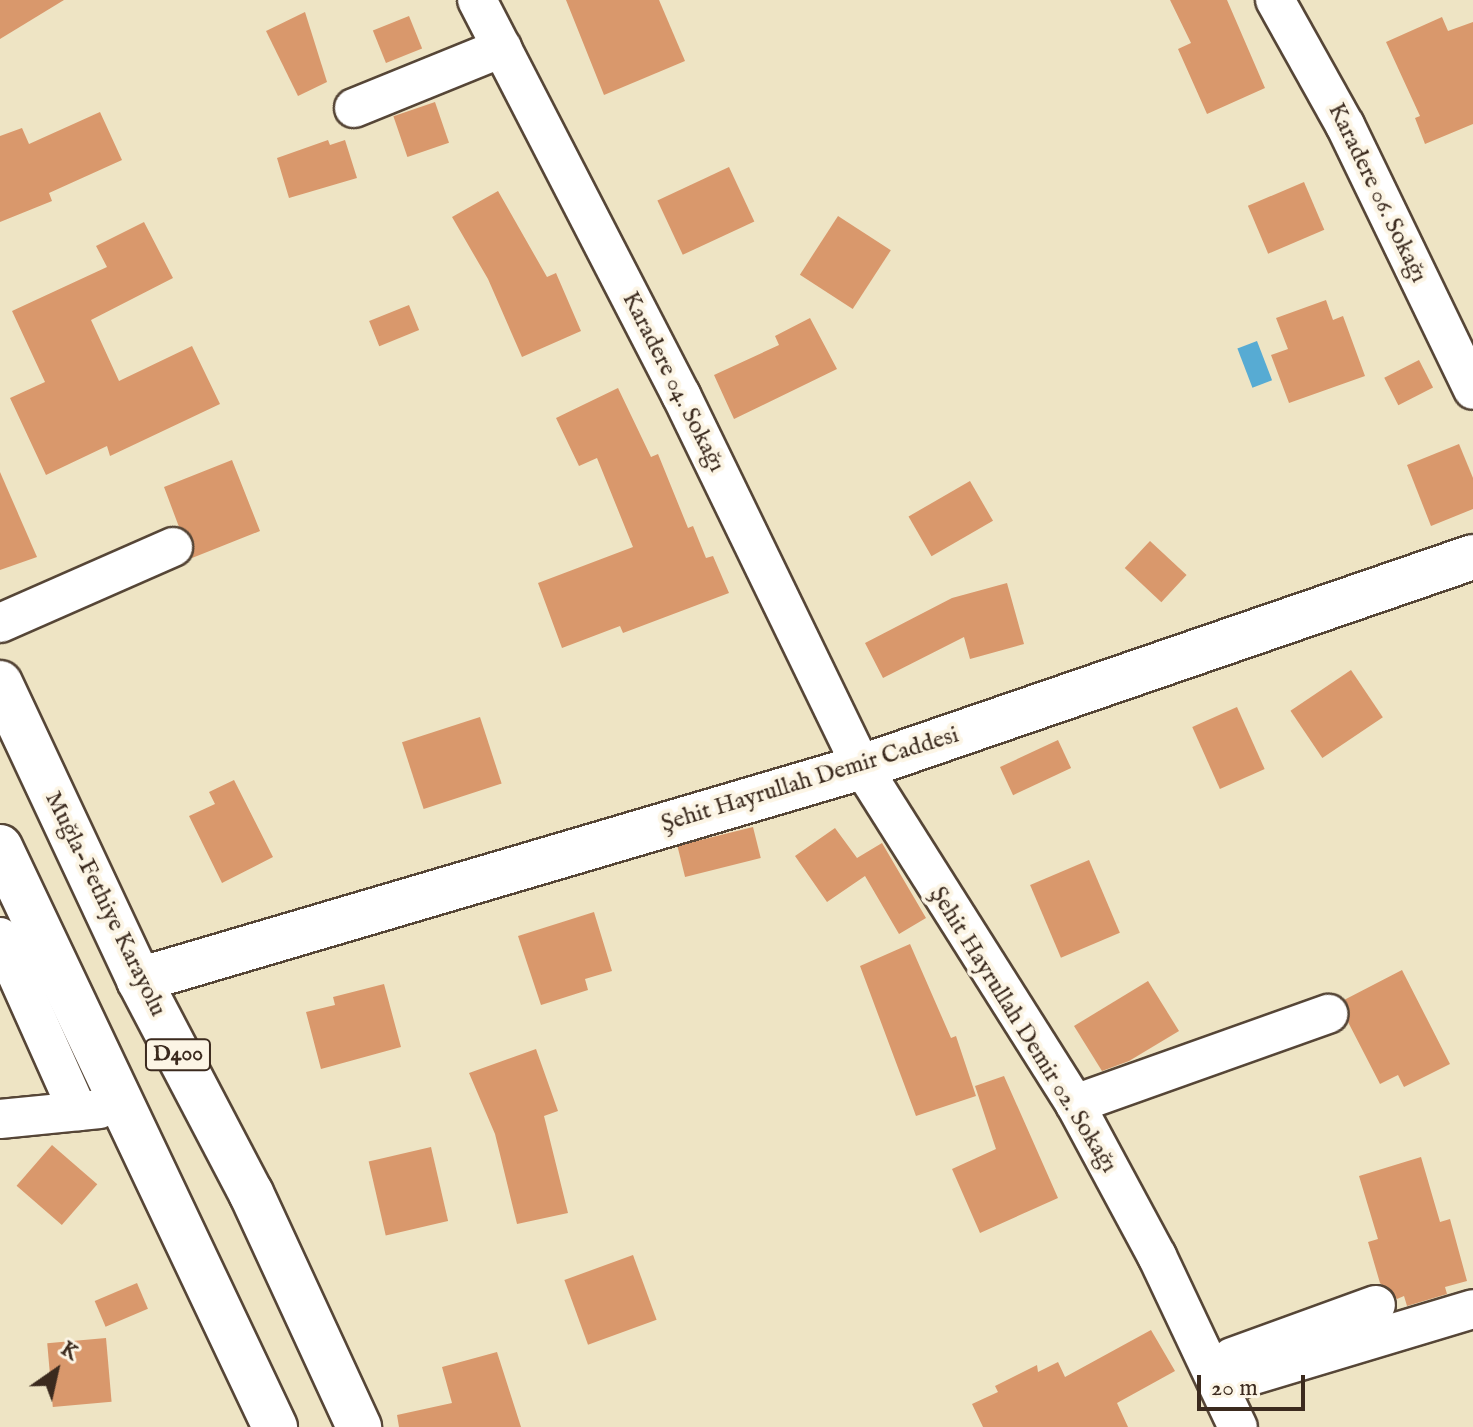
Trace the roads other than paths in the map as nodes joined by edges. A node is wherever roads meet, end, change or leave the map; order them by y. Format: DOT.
graph roads {
  1 [pos="477,0"];
  2 [pos="1275,0"];
  3 [pos="502,48"];
  4 [pos="354,108"];
  5 [pos="1473,390"];
  6 [pos="173,547"];
  7 [pos="1473,557"];
  8 [pos="0,623"];
  9 [pos="0,683"];
  10 [pos="862,767"];
  11 [pos="0,847"];
  12 [pos="0,937"];
  13 [pos="139,980"];
  14 [pos="1328,1014"];
  15 [pos="1075,1104"];
  16 [pos="122,1107"];
  17 [pos="78,1111"];
  18 [pos="0,1119"];
  19 [pos="1376,1305"];
  20 [pos="1473,1309"];
  21 [pos="1215,1375"];
  22 [pos="275,1427"];
  23 [pos="359,1427"];
  24 [pos="1238,1427"];
  1 -- 3 [label="street, Karadere 04. Sokağı"];
  2 -- 5 [label="street, Karadere 06. Sokağı"];
  3 -- 4 [label="street"];
  3 -- 10 [label="street, Karadere 04. Sokağı"];
  6 -- 8 [label="street"];
  7 -- 10 [label="main road, Şehit Hayrullah Demir Caddesi"];
  9 -- 13 [label="main road, Muğla-Fethiye Karayolu / D400"];
  10 -- 13 [label="main road, Şehit Hayrullah Demir Caddesi"];
  10 -- 15 [label="street, Şehit Hayrullah Demir 02. Sokağı"];
  11 -- 16 [label="main road, D400"];
  12 -- 17 [label="street"];
  13 -- 23 [label="main road, Muğla-Fethiye Karayolu / D400"];
  14 -- 15 [label="street"];
  15 -- 21 [label="street, Şehit Hayrullah Demir 02. Sokağı"];
  16 -- 17 [label="street"];
  16 -- 22 [label="main road, D400"];
  17 -- 18 [label="street"];
  19 -- 21 [label="street"];
  20 -- 21 [label="street"];
  21 -- 24 [label="street, Şehit Hayrullah Demir 02. Sokağı"];
}
